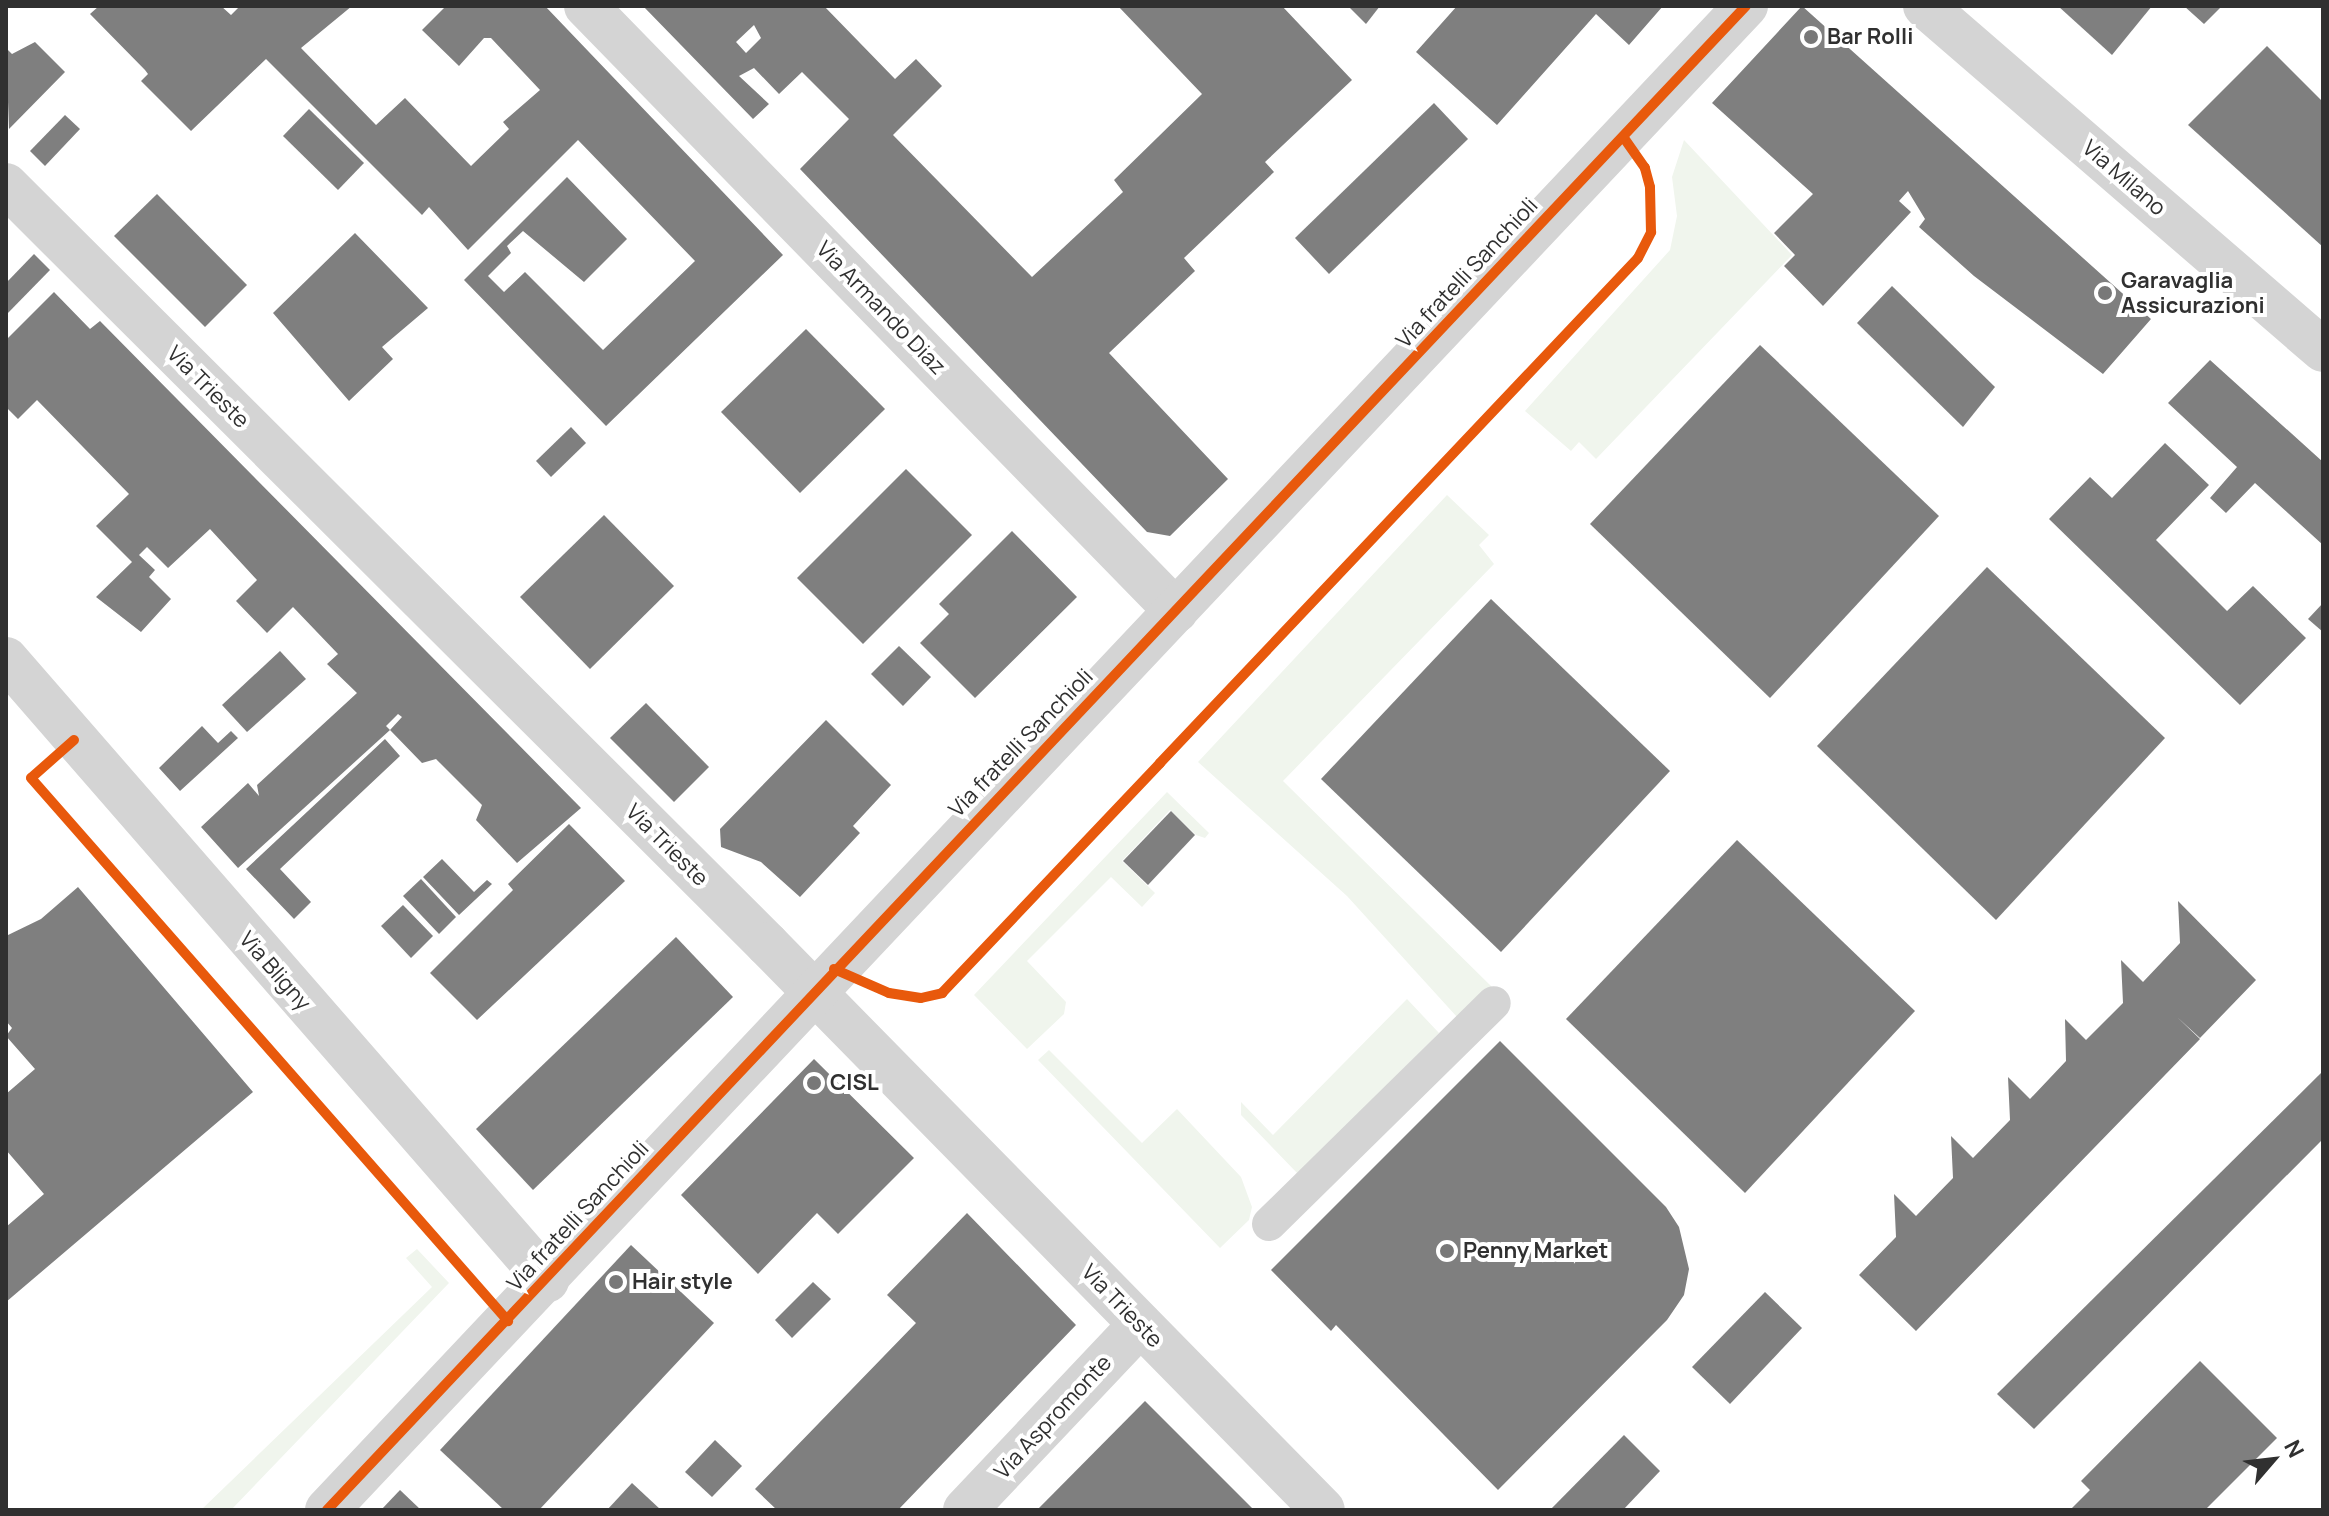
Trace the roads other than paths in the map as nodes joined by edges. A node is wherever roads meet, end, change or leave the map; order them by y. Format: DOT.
graph roads {
  1 [pos="586,6"];
  2 [pos="1746,6"];
  3 [pos="1925,6"];
  4 [pos="6,185"];
  5 [pos="2323,350"];
  6 [pos="1176,611"];
  7 [pos="6,659"];
  8 [pos="812,991"];
  9 [pos="1494,1003"];
  10 [pos="1269,1224"];
  11 [pos="547,1280"];
  12 [pos="1140,1325"];
  13 [pos="327,1510"];
  14 [pos="965,1510"];
  15 [pos="1323,1510"];
  1 -- 6 [label="street, Via Armando Diaz"];
  2 -- 6 [label="street, Via fratelli Sanchioli"];
  3 -- 5 [label="street, Via Milano"];
  4 -- 8 [label="street, Via Trieste"];
  6 -- 8 [label="street, Via fratelli Sanchioli"];
  7 -- 11 [label="street, Via Bligny"];
  8 -- 11 [label="street, Via fratelli Sanchioli"];
  8 -- 12 [label="street, Via Trieste"];
  9 -- 10 [label="lane"];
  11 -- 13 [label="street, Via fratelli Sanchioli"];
  12 -- 14 [label="street, Via Aspromonte"];
  12 -- 15 [label="street, Via Trieste"];
}
